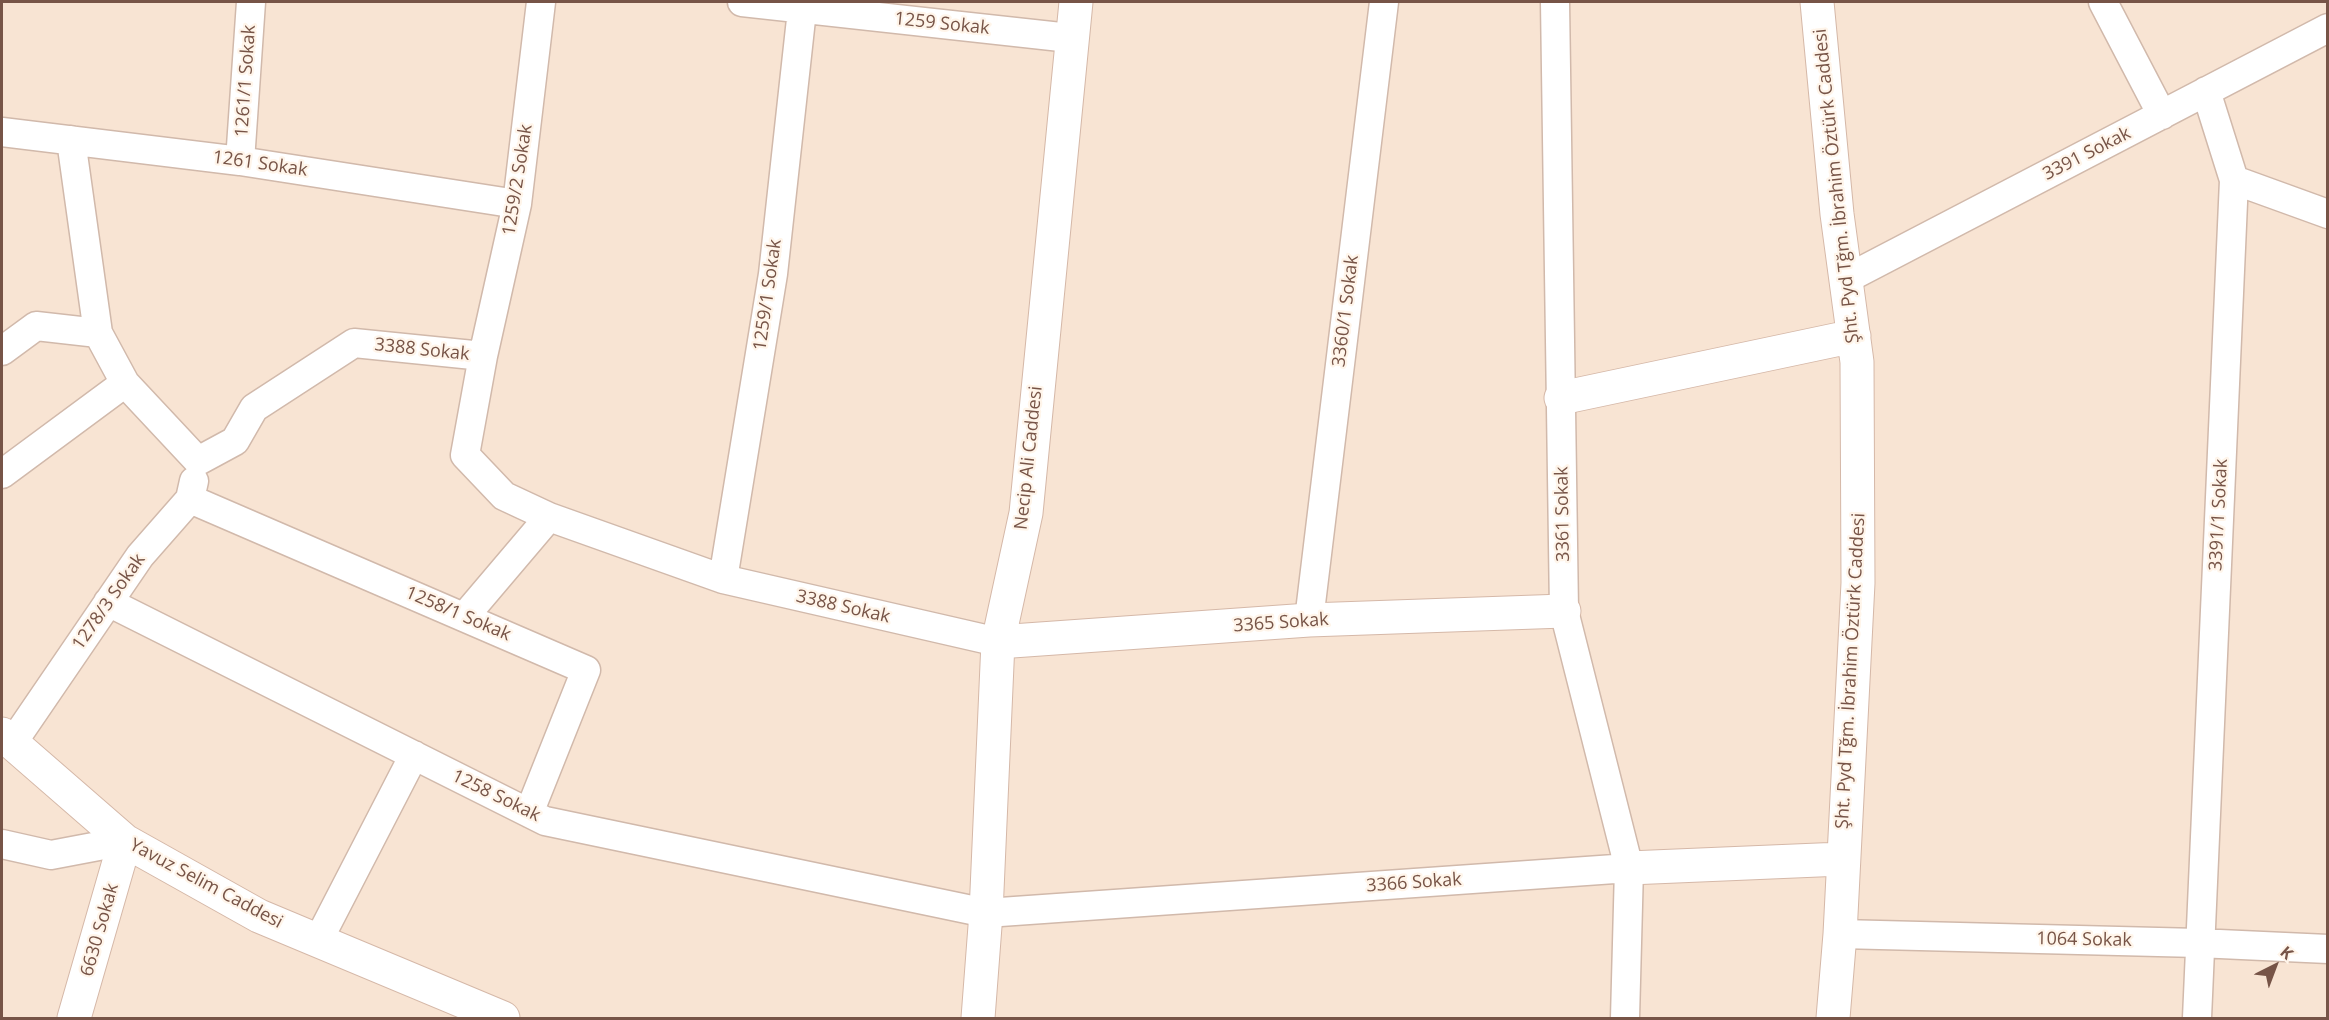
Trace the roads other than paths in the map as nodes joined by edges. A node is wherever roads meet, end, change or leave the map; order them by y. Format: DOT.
graph roads {
  1 [pos="251,2"];
  2 [pos="541,2"];
  3 [pos="742,2"];
  4 [pos="1076,2"];
  5 [pos="1384,2"];
  6 [pos="1555,2"];
  7 [pos="1817,2"];
  8 [pos="2103,2"];
  9 [pos="802,10"];
  10 [pos="2328,28"];
  11 [pos="1071,38"];
  12 [pos="2206,92"];
  13 [pos="2162,114"];
  14 [pos="2,132"];
  15 [pos="71,140"];
  16 [pos="240,161"];
  17 [pos="2234,180"];
  18 [pos="517,204"];
  19 [pos="2328,214"];
  20 [pos="1846,279"];
  21 [pos="98,333"];
  22 [pos="1854,336"];
  23 [pos="2,351"];
  24 [pos="483,356"];
  25 [pos="125,383"];
  26 [pos="1561,398"];
  27 [pos="198,461"];
  28 [pos="2,474"];
  29 [pos="190,499"];
  30 [pos="549,517"];
  31 [pos="723,579"];
  32 [pos="108,602"];
  33 [pos="1564,611"];
  34 [pos="465,616"];
  35 [pos="1309,621"];
  36 [pos="998,642"];
  37 [pos="7,738"];
  38 [pos="414,755"];
  39 [pos="529,813"];
  40 [pos="125,841"];
  41 [pos="2,844"];
  42 [pos="1842,860"];
  43 [pos="1629,868"];
  44 [pos="986,913"];
  45 [pos="1840,934"];
  46 [pos="318,941"];
  47 [pos="2198,943"];
  48 [pos="2328,948"];
  49 [pos="74,1018"];
  50 [pos="503,1018"];
  51 [pos="978,1018"];
  52 [pos="1625,1018"];
  53 [pos="1833,1018"];
  54 [pos="2197,1018"];
  1 -- 16 [label="street, 1261/1 Sokak"];
  2 -- 18 [label="street, 1259/2 Sokak"];
  3 -- 9 [label="street, 1259 Sokak"];
  4 -- 11 [label="street, Necip Ali Caddesi"];
  5 -- 35 [label="street, 3360/1 Sokak"];
  6 -- 26 [label="street, 3361 Sokak"];
  7 -- 20 [label="street, Şht. Pyd Tğm. İbrahim Öztürk Caddesi"];
  8 -- 13 [label="street"];
  9 -- 11 [label="street, 1259 Sokak"];
  9 -- 31 [label="street, 1259/1 Sokak"];
  10 -- 12 [label="street, 3391 Sokak"];
  11 -- 36 [label="street, Necip Ali Caddesi"];
  12 -- 13 [label="street, 3391 Sokak"];
  12 -- 17 [label="street, 3391/1 Sokak"];
  13 -- 20 [label="street, 3391 Sokak"];
  14 -- 15 [label="street, 1261 Sokak"];
  15 -- 16 [label="street, 1261 Sokak"];
  15 -- 21 [label="street"];
  16 -- 18 [label="street, 1261 Sokak"];
  17 -- 19 [label="street"];
  17 -- 47 [label="street, 3391/1 Sokak"];
  18 -- 24 [label="street, 1259/2 Sokak"];
  20 -- 22 [label="street, Şht. Pyd Tğm. İbrahim Öztürk Caddesi"];
  21 -- 23 [label="street"];
  21 -- 25 [label="street"];
  22 -- 26 [label="street"];
  22 -- 42 [label="street, Şht. Pyd Tğm. İbrahim Öztürk Caddesi"];
  24 -- 27 [label="street, 3388 Sokak"];
  24 -- 30 [label="street, 3388 Sokak"];
  25 -- 27 [label="street"];
  25 -- 28 [label="street"];
  26 -- 33 [label="street, 3361 Sokak"];
  27 -- 29 [label="street, 1278/3 Sokak"];
  29 -- 32 [label="street, 1278/3 Sokak"];
  29 -- 34 [label="street, 1258/1 Sokak"];
  30 -- 31 [label="street, 3388 Sokak"];
  30 -- 34 [label="street"];
  31 -- 36 [label="street, 3388 Sokak"];
  32 -- 37 [label="street, 1278/3 Sokak"];
  32 -- 38 [label="street, 1258 Sokak"];
  33 -- 35 [label="street, 3365 Sokak"];
  33 -- 43 [label="street, 3361 Sokak"];
  34 -- 39 [label="street, 1258/1 Sokak"];
  35 -- 36 [label="street, 3365 Sokak"];
  36 -- 44 [label="street, Necip Ali Caddesi"];
  37 -- 40 [label="street, Yavuz Selim Caddesi"];
  38 -- 39 [label="street, 1258 Sokak"];
  38 -- 46 [label="street"];
  39 -- 44 [label="street, 1258 Sokak"];
  40 -- 41 [label="street"];
  40 -- 46 [label="street, Yavuz Selim Caddesi"];
  40 -- 49 [label="street, 6630 Sokak"];
  42 -- 43 [label="street, 3366 Sokak"];
  42 -- 45 [label="street, Şht. Pyd Tğm. İbrahim Öztürk Caddesi"];
  43 -- 44 [label="street, 3366 Sokak"];
  43 -- 52 [label="street, 3361 Sokak"];
  44 -- 51 [label="street, Necip Ali Caddesi"];
  45 -- 47 [label="street, 1064 Sokak"];
  45 -- 53 [label="street, Şht. Pyd Tğm. İbrahim Öztürk Caddesi"];
  46 -- 50 [label="street, Yavuz Selim Caddesi"];
  47 -- 48 [label="street, 1064 Sokak"];
  47 -- 54 [label="street, 3391/1 Sokak"];
}
